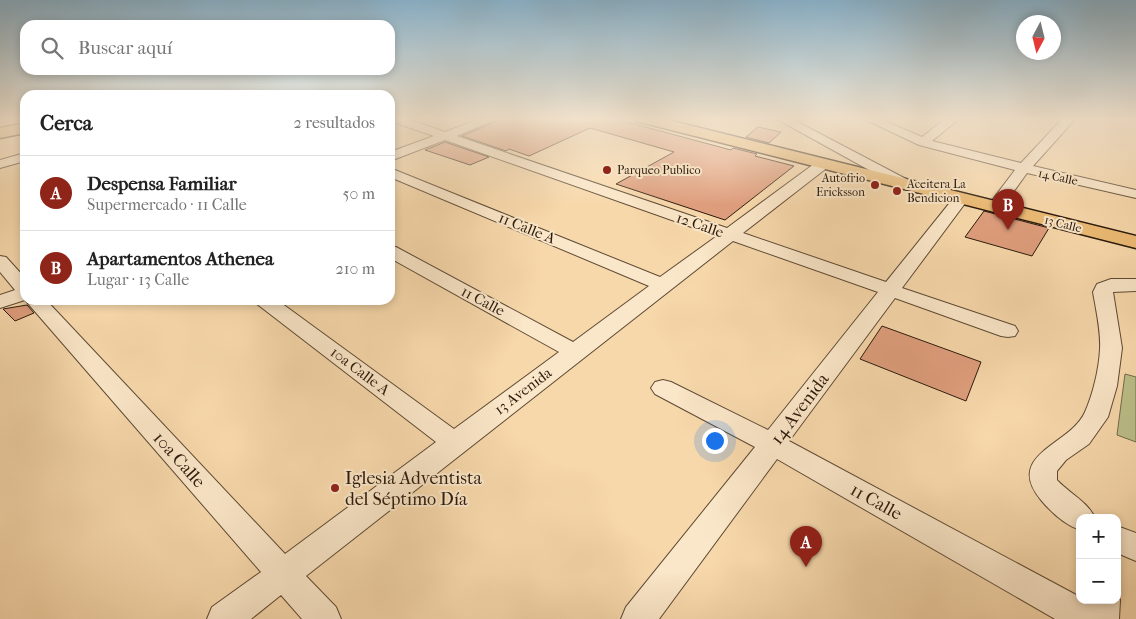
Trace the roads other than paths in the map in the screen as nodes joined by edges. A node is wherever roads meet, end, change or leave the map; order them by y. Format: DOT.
graph roads {
  1 [pos="416,147"];
  2 [pos="476,147"];
  3 [pos="755,147"];
  4 [pos="783,147"];
  5 [pos="837,147"];
  6 [pos="841,147"];
  7 [pos="941,147"];
  8 [pos="1043,147"];
  9 [pos="395,155"];
  10 [pos="20,159"];
  11 [pos="0,164"];
  12 [pos="822,164"];
  13 [pos="1023,169"];
  14 [pos="395,174"];
  15 [pos="890,174"];
  16 [pos="1134,190"];
  17 [pos="961,198"];
  18 [pos="1001,199"];
  19 [pos="1136,232"];
  20 [pos="729,234"];
  21 [pos="1136,242"];
  22 [pos="395,254"];
  23 [pos="0,261"];
  24 [pos="20,283"];
  25 [pos="663,285"];
  26 [pos="1127,285"];
  27 [pos="890,290"];
  28 [pos="20,295"];
  29 [pos="0,302"];
  30 [pos="40,305"];
  31 [pos="271,305"];
  32 [pos="1008,331"];
  33 [pos="575,352"];
  34 [pos="663,388"];
  35 [pos="456,443"];
  36 [pos="772,444"];
  37 [pos="1076,514"];
  38 [pos="1121,541"];
  39 [pos="1136,547"];
  40 [pos="283,574"];
  41 [pos="1104,604"];
  42 [pos="224,619"];
  43 [pos="324,619"];
  44 [pos="638,619"];
  45 [pos="1087,619"];
  46 [pos="1102,619"];
  1 -- 9 [label="street"];
  2 -- 20 [label="street, 12 Calle"];
  3 -- 12 [label="main road, 13 Calle"];
  4 -- 15 [label="main road, 13 Calle"];
  5 -- 15 [label="street"];
  6 -- 15 [label="street"];
  7 -- 13 [label="street, 14 Calle"];
  8 -- 13 [label="street"];
  10 -- 11 [label="street"];
  12 -- 15 [label="main road, 13 Calle"];
  12 -- 20 [label="street, 13 Avenida"];
  13 -- 16 [label="street, 14 Calle"];
  13 -- 18 [label="street"];
  14 -- 25 [label="street, 11 Calle A"];
  15 -- 17 [label="main road, 13 Calle"];
  15 -- 18 [label="main road, 13 Calle"];
  17 -- 21 [label="main road, 13 Calle"];
  17 -- 27 [label="street, 14 Avenida"];
  18 -- 19 [label="main road, 13 Calle"];
  20 -- 25 [label="street, 13 Avenida"];
  20 -- 27 [label="street, 12 Calle"];
  22 -- 33 [label="street, 11 Calle"];
  23 -- 24 [label="street"];
  25 -- 33 [label="street, 13 Avenida"];
  26 -- 37 [label="street"];
  27 -- 32 [label="street, 12 Calle"];
  27 -- 36 [label="street, 14 Avenida"];
  28 -- 29 [label="street"];
  30 -- 40 [label="street, 10a Calle"];
  31 -- 35 [label="street, 10a Calle A"];
  33 -- 35 [label="street, 13 Avenida"];
  34 -- 36 [label="street, 11 Calle"];
  35 -- 40 [label="street, 13 Avenida"];
  36 -- 44 [label="street, 14 Avenida"];
  36 -- 45 [label="street, 11 Calle"];
  38 -- 39 [label="street"];
  40 -- 42 [label="street, 13 Avenida"];
  40 -- 43 [label="street, 10a Calle"];
  41 -- 46 [label="street"];
}
